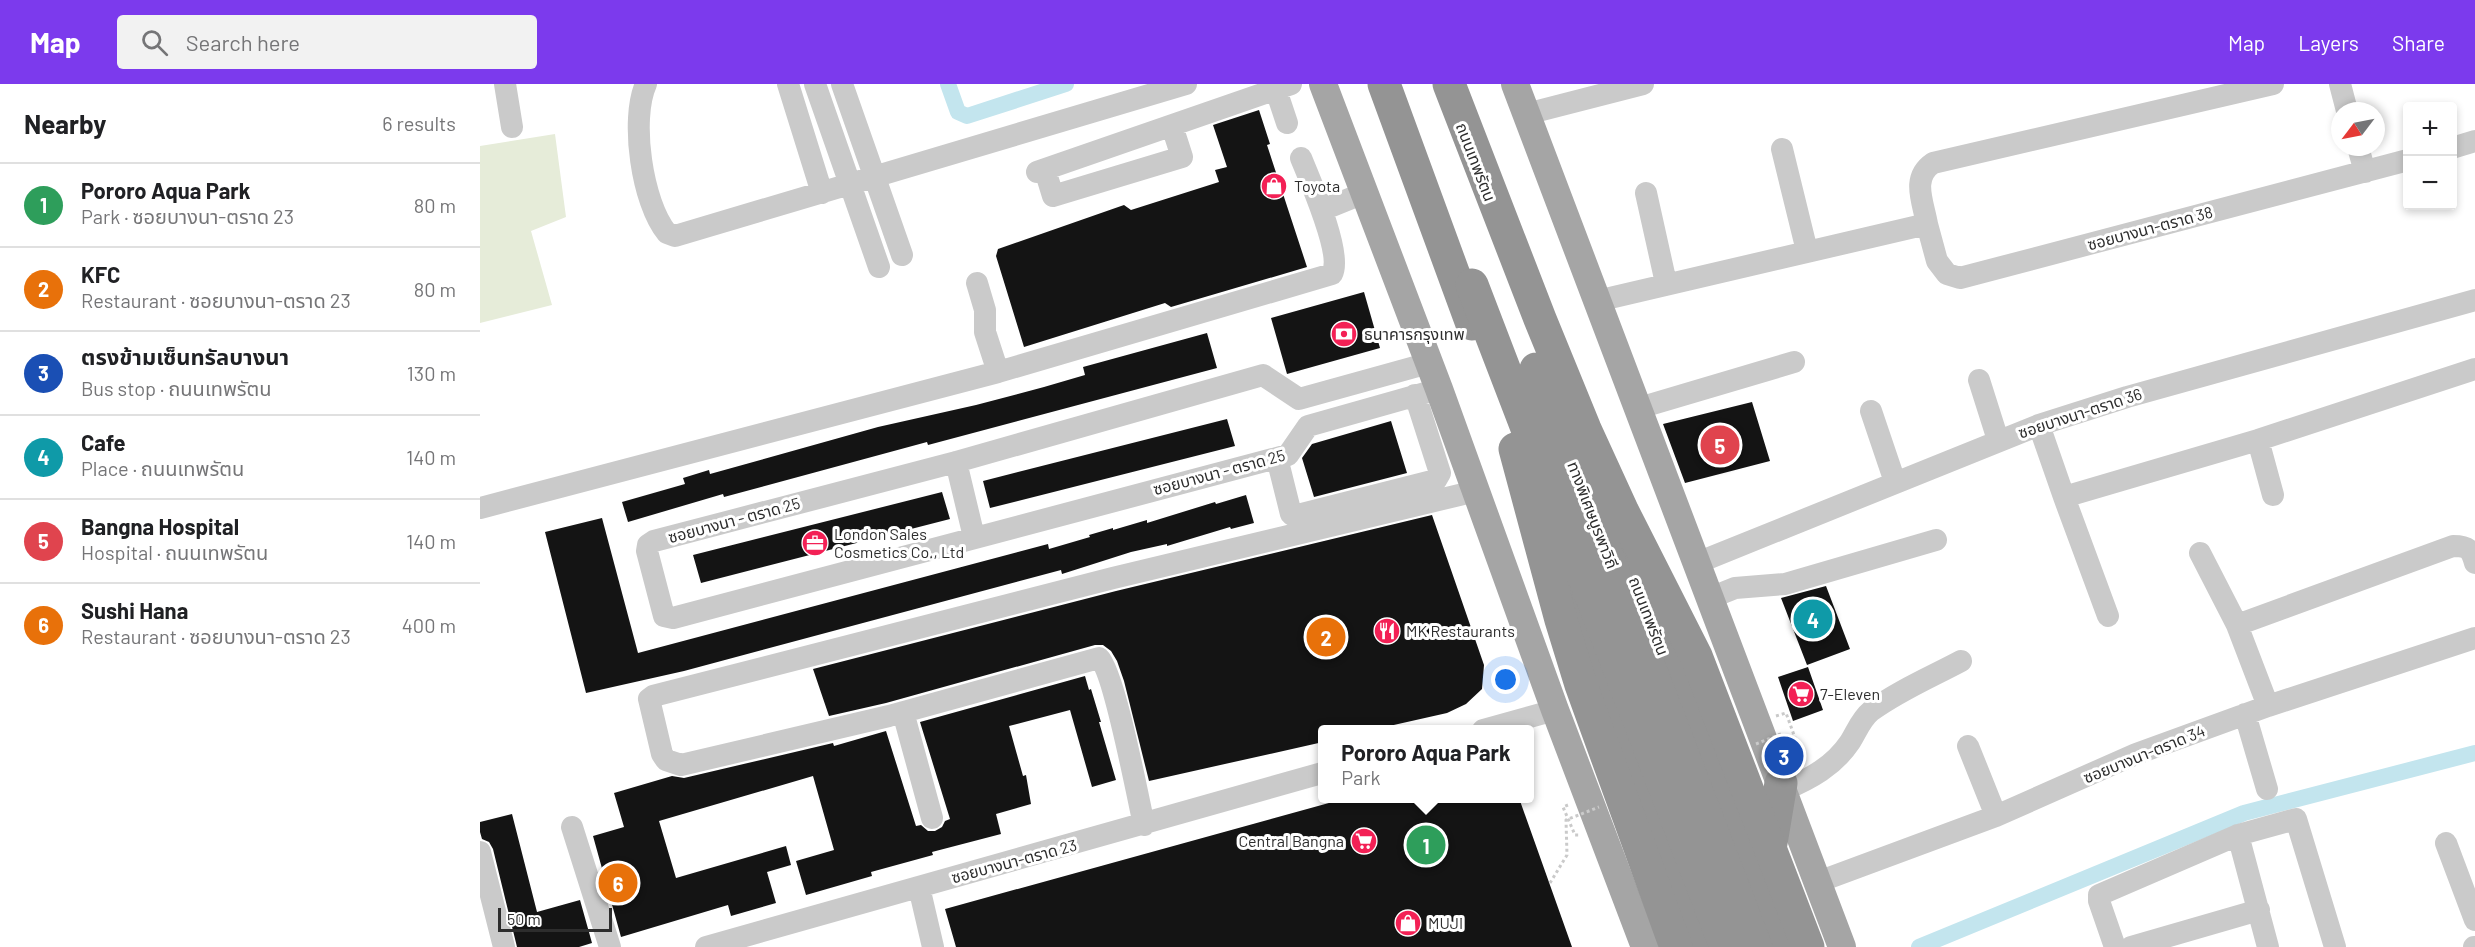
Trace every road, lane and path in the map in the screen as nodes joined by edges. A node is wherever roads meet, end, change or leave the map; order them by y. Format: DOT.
graph roads {
  1 [pos="505,84"];
  2 [pos="646,84"];
  3 [pos="788,84"];
  4 [pos="815,84"];
  5 [pos="842,84"];
  6 [pos="1186,84"];
  7 [pos="1323,84"];
  8 [pos="1384,84"];
  9 [pos="1400,84"];
  10 [pos="1427,84"];
  11 [pos="1448,84"];
  12 [pos="1515,84"];
  13 [pos="1643,84"];
  14 [pos="2273,84"];
  15 [pos="2340,84"];
  16 [pos="1284,87"];
  17 [pos="2345,102"];
  18 [pos="1526,114"];
  19 [pos="1287,123"];
  20 [pos="1172,126"];
  21 [pos="512,127"];
  22 [pos="2475,141"];
  23 [pos="2457,146"];
  24 [pos="1782,149"];
  25 [pos="2361,156"];
  26 [pos="1302,158"];
  27 [pos="2403,161"];
  28 [pos="2365,172"];
  29 [pos="876,177"];
  30 [pos="850,185"];
  31 [pos="822,193"];
  32 [pos="1364,193"];
  33 [pos="1646,193"];
  34 [pos="1322,210"];
  35 [pos="1927,224"];
  36 [pos="1806,251"];
  37 [pos="902,255"];
  38 [pos="879,267"];
  39 [pos="977,283"];
  40 [pos="1666,283"];
  41 [pos="1472,285"];
  42 [pos="2475,300"];
  43 [pos="1598,301"];
  44 [pos="1794,362"];
  45 [pos="2475,369"];
  46 [pos="998,372"];
  47 [pos="1979,380"];
  48 [pos="1428,383"];
  49 [pos="1332,390"];
  50 [pos="1639,408"];
  51 [pos="1871,411"];
  52 [pos="1340,417"];
  53 [pos="2039,425"];
  54 [pos="1998,440"];
  55 [pos="2258,440"];
  56 [pos="1277,458"];
  57 [pos="956,462"];
  58 [pos="1895,482"];
  59 [pos="1476,491"];
  60 [pos="2273,495"];
  61 [pos="2064,497"];
  62 [pos="480,508"];
  63 [pos="974,537"];
  64 [pos="1936,540"];
  65 [pos="2200,553"];
  66 [pos="1697,563"];
  67 [pos="2475,563"];
  68 [pos="1710,598"];
  69 [pos="2108,616"];
  70 [pos="2237,626"];
  71 [pos="2475,638"];
  72 [pos="1961,660"];
  73 [pos="2268,706"];
  74 [pos="1555,710"];
  75 [pos="903,712"];
  76 [pos="1786,713"];
  77 [pos="2245,714"];
  78 [pos="1498,725"];
  79 [pos="1783,733"];
  80 [pos="1968,746"];
  81 [pos="1318,775"];
  82 [pos="1782,787"];
  83 [pos="2267,789"];
  84 [pos="1996,816"];
  85 [pos="932,818"];
  86 [pos="1144,825"];
  87 [pos="572,827"];
  88 [pos="1575,835"];
  89 [pos="2238,836"];
  90 [pos="2446,843"];
  91 [pos="480,852"];
  92 [pos="1818,882"];
  93 [pos="1550,883"];
  94 [pos="919,887"];
  95 [pos="1760,907"];
  96 [pos="2259,910"];
  97 [pos="2475,920"];
  98 [pos="753,941"];
  99 [pos="504,947"];
  100 [pos="610,947"];
  101 [pos="705,947"];
  102 [pos="933,947"];
  103 [pos="1645,947"];
  104 [pos="1676,947"];
  105 [pos="1705,947"];
  106 [pos="1726,947"];
  107 [pos="1756,947"];
  108 [pos="1775,947"];
  109 [pos="1808,947"];
  110 [pos="1842,947"];
  111 [pos="2115,947"];
  112 [pos="2131,947"];
  113 [pos="2268,947"];
  114 [pos="2335,947"];
  1 -- 21 [label="street"];
  2 -- 31 [label="street"];
  3 -- 31 [label="street"];
  4 -- 30 [label="street"];
  5 -- 29 [label="street"];
  6 -- 29 [label="street"];
  7 -- 32 [label="main road"];
  8 -- 105 [label="highway"];
  9 -- 41 [label="highway, ทางพิเศษบูรพาวิถี"];
  10 -- 107 [label="highway, ทางพิเศษบูรพาวิถี, bridge"];
  11 -- 95 [label="highway, ถนนเทพรัตน"];
  11 -- 109 [label="highway, bridge"];
  12 -- 18 [label="main road"];
  13 -- 18 [label="street"];
  14 -- 35 [label="street, ซอยบางนา-ตราด 38"];
  15 -- 17 [label="street"];
  16 -- 19 [label="street"];
  16 -- 20 [label="street"];
  18 -- 43 [label="main road"];
  20 -- 20 [label="street"];
  22 -- 23 [label="street"];
  24 -- 36 [label="street"];
  25 -- 28 [label="street"];
  26 -- 34 [label="street"];
  27 -- 28 [label="street, ซอยบางนา-ตราด 38"];
  28 -- 35 [label="street, ซอยบางนา-ตราด 38"];
  29 -- 30 [label="street"];
  29 -- 37 [label="street"];
  30 -- 31 [label="street"];
  30 -- 38 [label="street"];
  32 -- 34 [label="street"];
  32 -- 48 [label="main road"];
  33 -- 40 [label="street"];
  34 -- 46 [label="street"];
  35 -- 36 [label="street"];
  36 -- 40 [label="street"];
  39 -- 46 [label="street"];
  40 -- 43 [label="street"];
  41 -- 104 [label="highway, bridge"];
  41 -- 106 [label="highway, ทางพิเศษบูรพาวิถี, bridge"];
  42 -- 53 [label="street, ซอยบางนา-ตราด 36"];
  43 -- 50 [label="main road"];
  44 -- 50 [label="street"];
  45 -- 55 [label="street"];
  46 -- 62 [label="street"];
  47 -- 54 [label="street"];
  48 -- 49 [label="street, ซอยบางนา - ตราด 25"];
  48 -- 52 [label="street, ซอยบางนา - ตราด 25"];
  48 -- 56 [label="street"];
  48 -- 59 [label="main road"];
  49 -- 52 [label="street"];
  49 -- 57 [label="street, ซอยบางนา - ตราด 25"];
  50 -- 66 [label="main road"];
  51 -- 58 [label="street"];
  52 -- 56 [label="street, ซอยบางนา - ตราด 25"];
  53 -- 54 [label="street, ซอยบางนา-ตราด 36"];
  53 -- 61 [label="street"];
  54 -- 58 [label="street, ซอยบางนา-ตราด 36"];
  55 -- 60 [label="street"];
  55 -- 61 [label="street"];
  56 -- 63 [label="street, ซอยบางนา - ตราด 25"];
  57 -- 63 [label="street"];
  57 -- 63 [label="street, ซอยบางนา - ตราด 25"];
  58 -- 66 [label="street, ซอยบางนา-ตราด 36"];
  59 -- 74 [label="main road"];
  59 -- 75 [label="street"];
  61 -- 69 [label="street"];
  64 -- 68 [label="street"];
  65 -- 70 [label="street"];
  66 -- 68 [label="main road"];
  67 -- 70 [label="street"];
  68 -- 82 [label="main road"];
  70 -- 73 [label="street"];
  71 -- 73 [label="street, ซอยบางนา-ตราด 34"];
  72 -- 82 [label="street"];
  73 -- 77 [label="street, ซอยบางนา-ตราด 34"];
  74 -- 78 [label="street"];
  74 -- 103 [label="main road"];
  75 -- 85 [label="street"];
  75 -- 86 [label="street"];
  76 -- 79 [label="path"];
  77 -- 83 [label="street"];
  77 -- 84 [label="street, ซอยบางนา-ตราด 34"];
  80 -- 84 [label="street"];
  81 -- 86 [label="street, ซอยบางนา-ตราด 23"];
  82 -- 92 [label="main road"];
  82 -- 95 [label="highway"];
  84 -- 92 [label="street, ซอยบางนา-ตราด 34"];
  86 -- 94 [label="street, ซอยบางนา-ตราด 23"];
  87 -- 100 [label="street"];
  88 -- 93 [label="path, bridge"];
  89 -- 96 [label="street"];
  89 -- 111 [label="street"];
  89 -- 114 [label="street"];
  90 -- 97 [label="street"];
  91 -- 99 [label="street"];
  92 -- 110 [label="main road"];
  94 -- 98 [label="street, ซอยบางนา-ตราด 23"];
  94 -- 102 [label="street"];
  95 -- 108 [label="highway, ถนนเทพรัตน"];
  96 -- 112 [label="street"];
  96 -- 113 [label="street"];
  98 -- 101 [label="street, ซอยบางนา-ตราด 23"];
}
